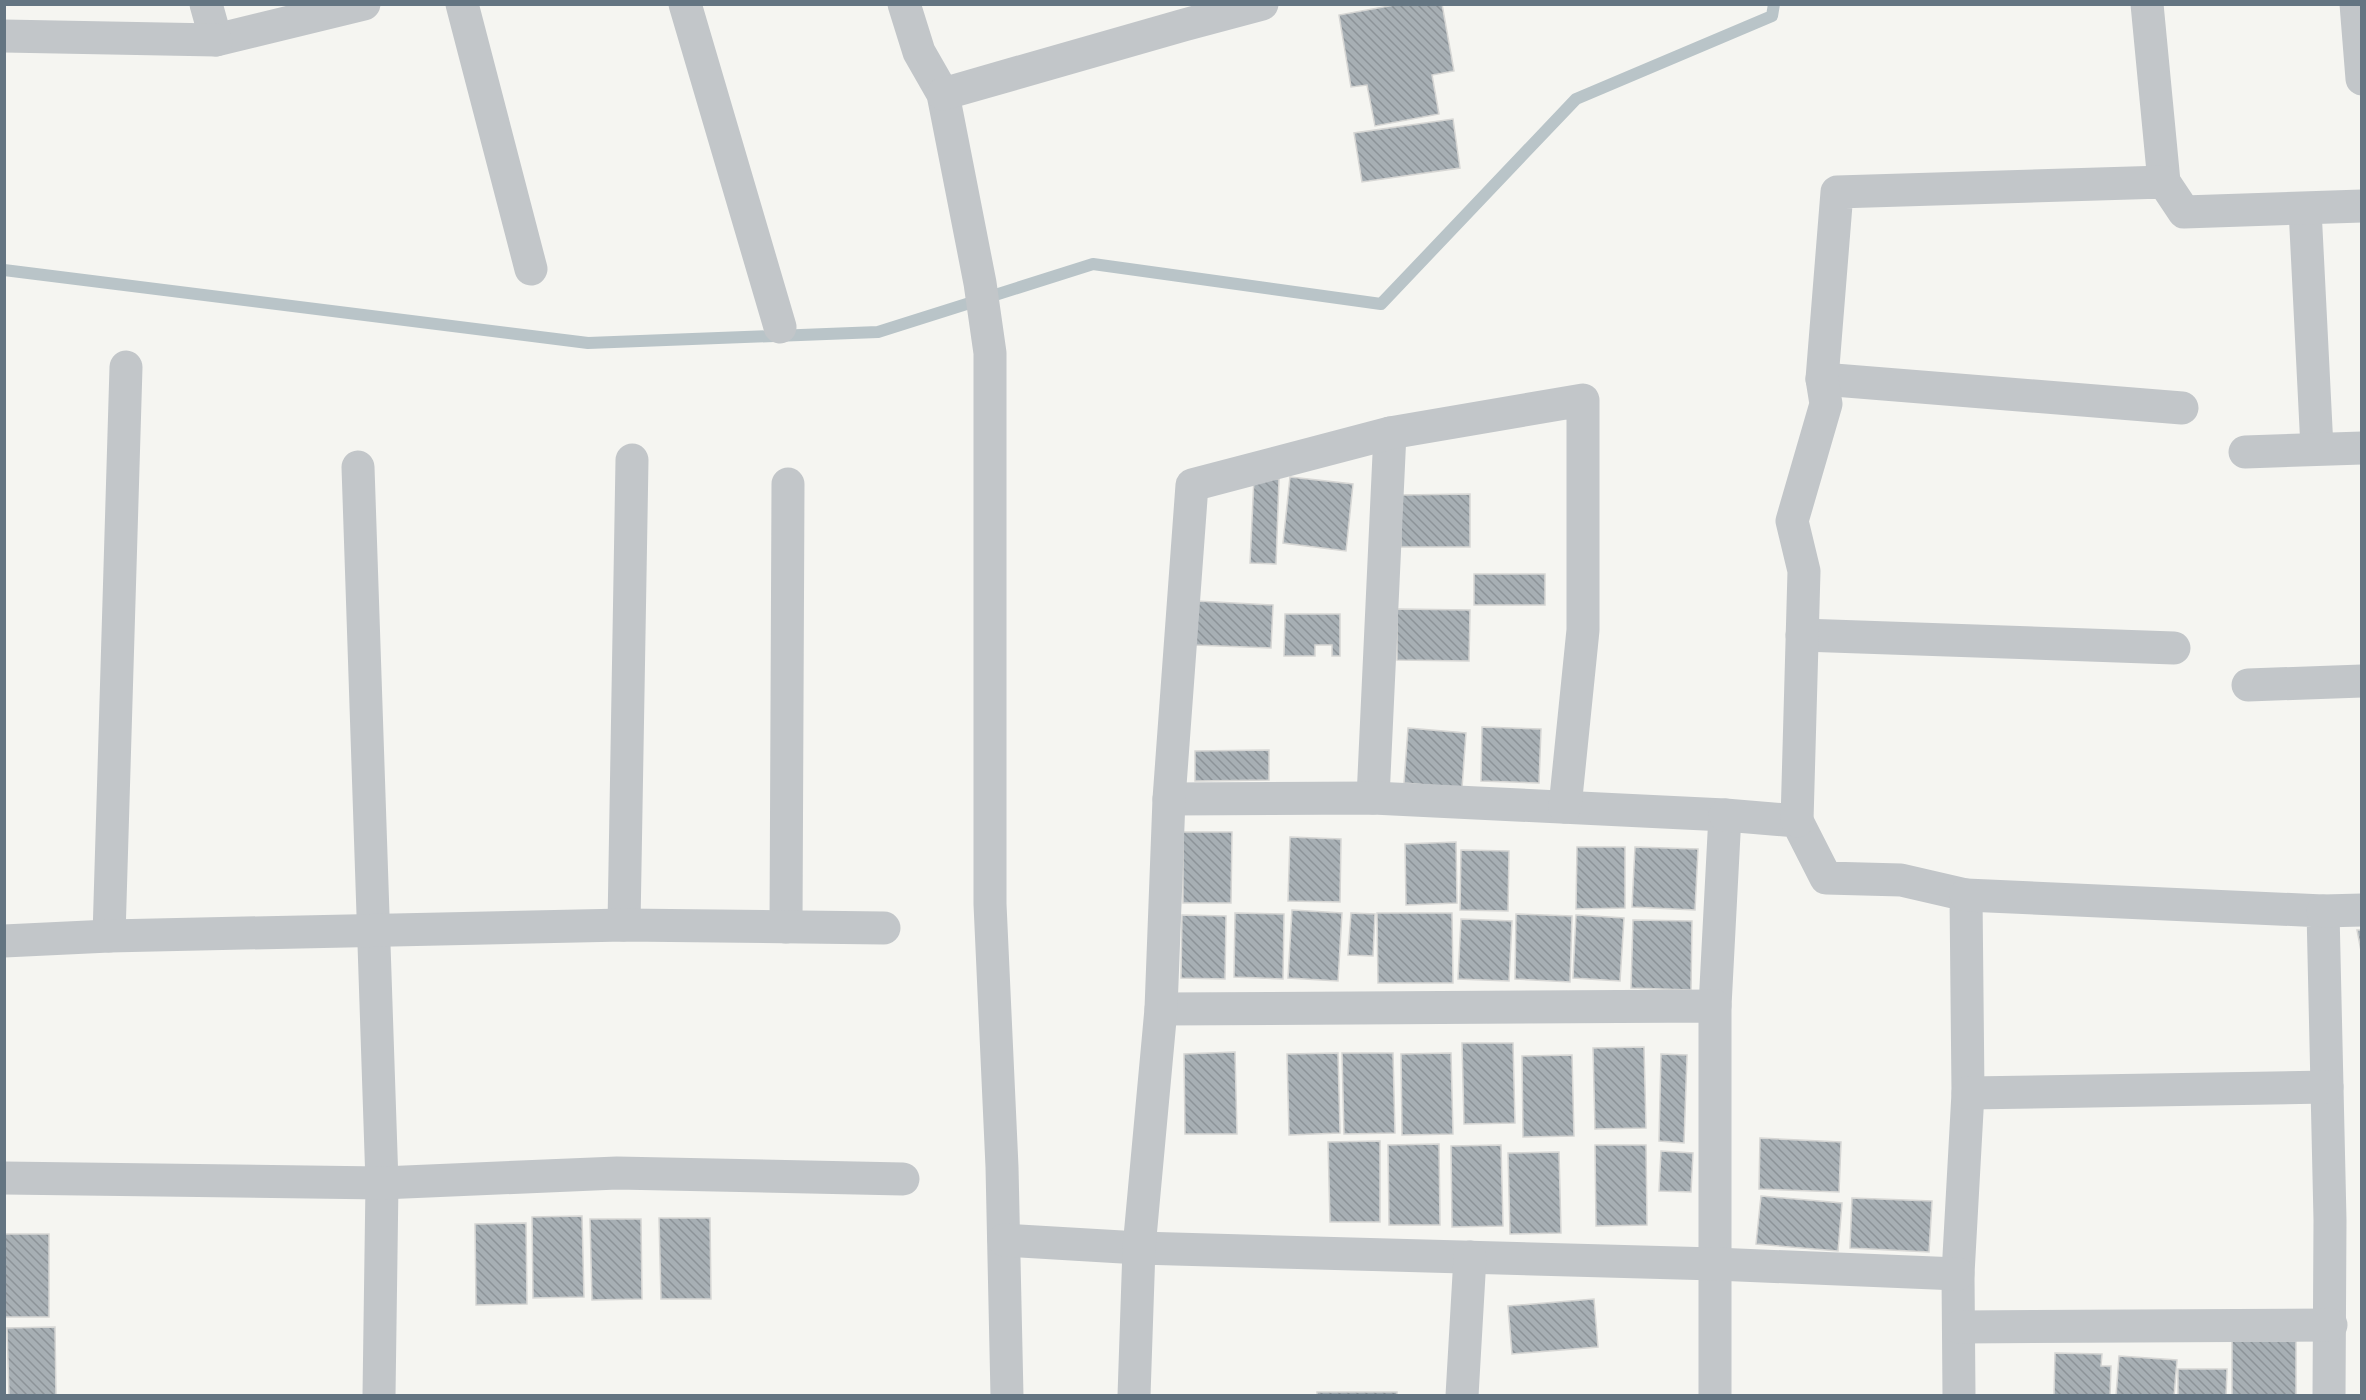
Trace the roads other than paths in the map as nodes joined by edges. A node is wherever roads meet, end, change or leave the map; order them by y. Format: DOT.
graph roads {
  1 [pos="206,4"];
  2 [pos="364,4"];
  3 [pos="462,4"];
  4 [pos="685,4"];
  5 [pos="904,4"];
  6 [pos="1262,4"];
  7 [pos="2147,4"];
  8 [pos="2356,4"];
  9 [pos="4,36"];
  10 [pos="216,40"];
  11 [pos="2361,80"];
  12 [pos="943,94"];
  13 [pos="2164,182"];
  14 [pos="2361,206"];
  15 [pos="2305,209"];
  16 [pos="531,269"];
  17 [pos="780,327"];
  18 [pos="126,367"];
  19 [pos="1822,379"];
  20 [pos="2182,408"];
  21 [pos="1390,433"];
  22 [pos="2317,448"];
  23 [pos="2361,448"];
  24 [pos="2245,452"];
  25 [pos="632,460"];
  26 [pos="358,467"];
  27 [pos="788,484"];
  28 [pos="1802,635"];
  29 [pos="2174,648"];
  30 [pos="2361,681"];
  31 [pos="2248,686"];
  32 [pos="1373,798"];
  33 [pos="1169,799"];
  34 [pos="1565,807"];
  35 [pos="1725,815"];
  36 [pos="1797,821"];
  37 [pos="1966,895"];
  38 [pos="2361,910"];
  39 [pos="2323,911"];
  40 [pos="624,925"];
  41 [pos="786,927"];
  42 [pos="884,928"];
  43 [pos="373,931"];
  44 [pos="109,936"];
  45 [pos="4,941"];
  46 [pos="1715,1006"];
  47 [pos="1161,1010"];
  48 [pos="2327,1087"];
  49 [pos="1968,1093"];
  50 [pos="4,1178"];
  51 [pos="903,1179"];
  52 [pos="382,1183"];
  53 [pos="1004,1240"];
  54 [pos="1139,1248"];
  55 [pos="1470,1257"];
  56 [pos="1715,1264"];
  57 [pos="1958,1274"];
  58 [pos="2331,1325"];
  59 [pos="1959,1327"];
  60 [pos="379,1395"];
  61 [pos="1007,1395"];
  62 [pos="1134,1395"];
  63 [pos="1462,1395"];
  64 [pos="1715,1395"];
  65 [pos="1959,1395"];
  66 [pos="2329,1395"];
  1 -- 10 [label="street"];
  2 -- 10 [label="street"];
  3 -- 16 [label="street"];
  4 -- 17 [label="street"];
  5 -- 12 [label="street"];
  6 -- 12 [label="street"];
  7 -- 13 [label="street"];
  8 -- 11 [label="street"];
  9 -- 10 [label="street"];
  12 -- 53 [label="street"];
  13 -- 15 [label="street"];
  13 -- 19 [label="street"];
  14 -- 15 [label="street"];
  15 -- 22 [label="street"];
  18 -- 44 [label="street"];
  19 -- 20 [label="street"];
  19 -- 28 [label="street"];
  21 -- 32 [label="street"];
  21 -- 33 [label="street"];
  21 -- 34 [label="street"];
  22 -- 23 [label="street"];
  22 -- 24 [label="street"];
  25 -- 40 [label="street"];
  26 -- 43 [label="street"];
  27 -- 41 [label="street"];
  28 -- 29 [label="street"];
  28 -- 36 [label="street"];
  30 -- 31 [label="street"];
  32 -- 33 [label="street"];
  32 -- 34 [label="street"];
  33 -- 47 [label="street"];
  34 -- 35 [label="street"];
  35 -- 36 [label="street"];
  35 -- 46 [label="street"];
  36 -- 37 [label="street"];
  37 -- 39 [label="street"];
  37 -- 49 [label="street"];
  38 -- 39 [label="street"];
  39 -- 48 [label="street"];
  40 -- 41 [label="street"];
  40 -- 43 [label="street"];
  41 -- 42 [label="street"];
  43 -- 44 [label="street"];
  43 -- 52 [label="street"];
  44 -- 45 [label="street"];
  46 -- 47 [label="street"];
  46 -- 56 [label="street"];
  47 -- 54 [label="street"];
  48 -- 49 [label="street"];
  48 -- 58 [label="street"];
  49 -- 57 [label="street"];
  50 -- 52 [label="street"];
  51 -- 52 [label="street"];
  52 -- 60 [label="street"];
  53 -- 54 [label="street"];
  53 -- 61 [label="street"];
  54 -- 55 [label="street"];
  54 -- 62 [label="street"];
  55 -- 56 [label="street"];
  55 -- 63 [label="street"];
  56 -- 57 [label="street"];
  56 -- 64 [label="street"];
  57 -- 59 [label="street"];
  58 -- 59 [label="street"];
  58 -- 66 [label="street"];
  59 -- 65 [label="street"];
}
